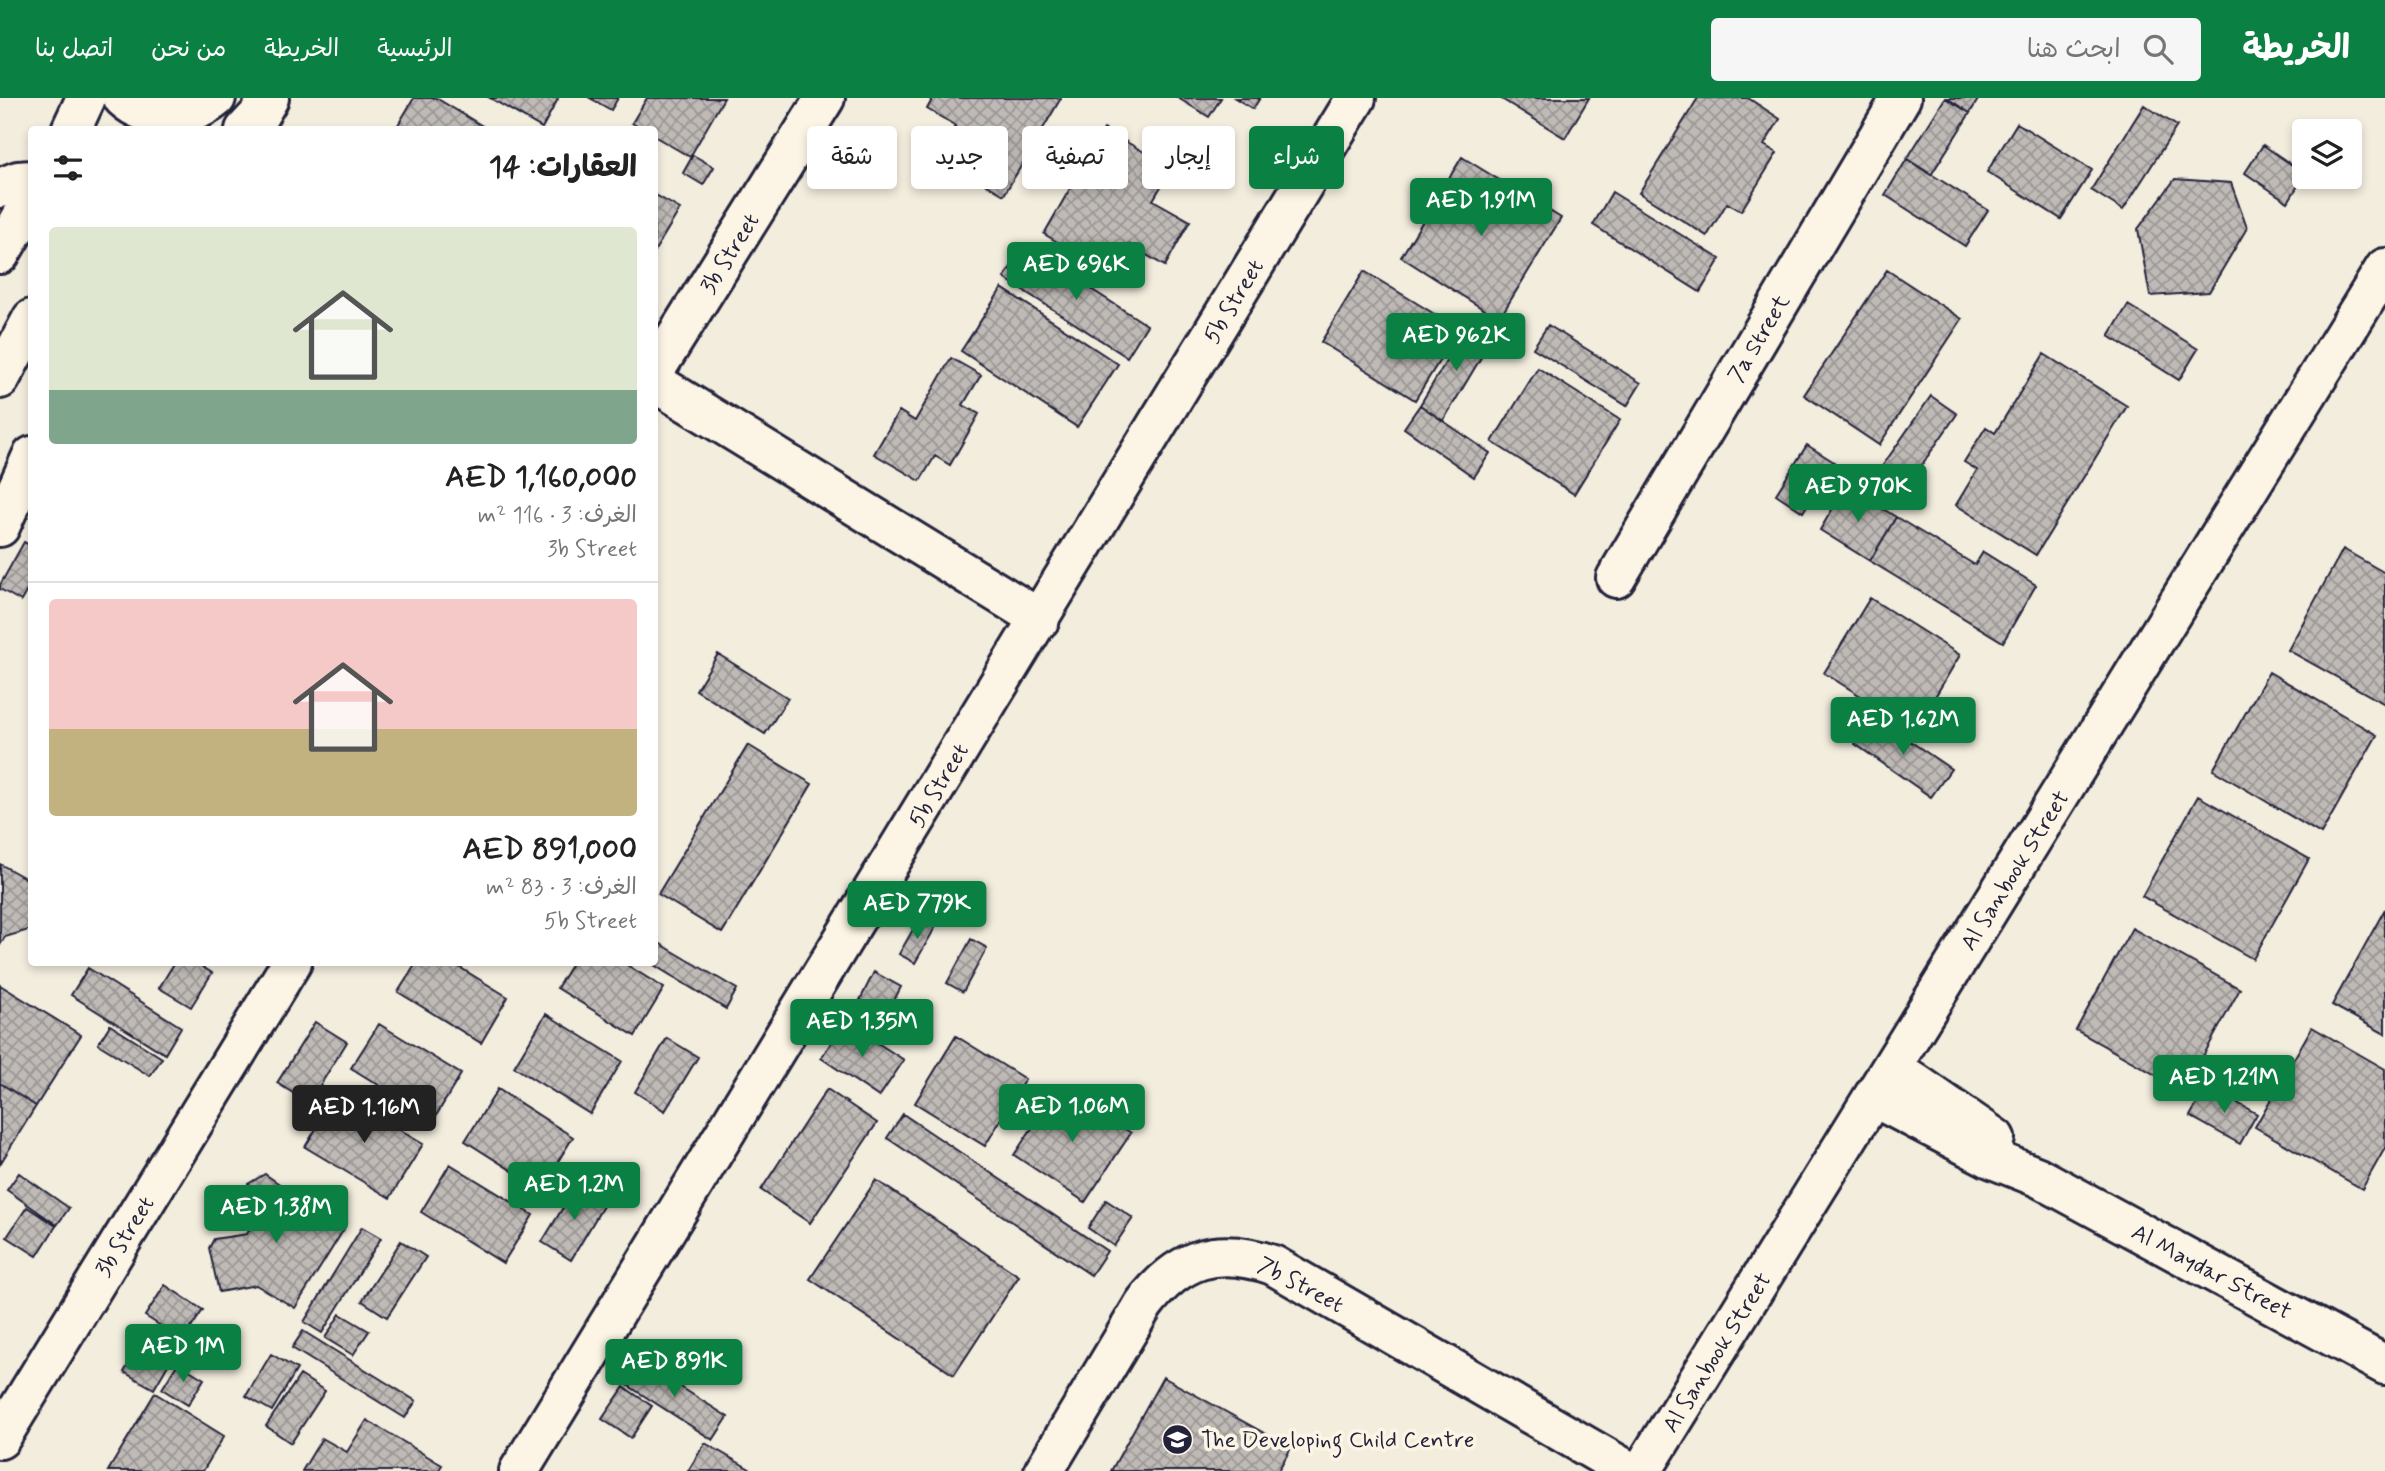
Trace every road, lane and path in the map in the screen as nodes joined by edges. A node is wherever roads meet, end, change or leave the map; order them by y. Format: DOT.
graph roads {
  1 [pos="86,98"];
  2 [pos="122,98"];
  3 [pos="216,98"];
  4 [pos="269,98"];
  5 [pos="825,98"];
  6 [pos="1356,98"];
  7 [pos="1901,98"];
  8 [pos="167,122"];
  9 [pos="73,126"];
  10 [pos="249,126"];
  11 [pos="28,181"];
  12 [pos="0,188"];
  13 [pos="28,207"];
  14 [pos="0,254"];
  15 [pos="2385,268"];
  16 [pos="28,326"];
  17 [pos="658,366"];
  18 [pos="0,379"];
  19 [pos="658,384"];
  20 [pos="28,465"];
  21 [pos="0,527"];
  22 [pos="1616,578"];
  23 [pos="1040,620"];
  24 [pos="290,966"];
  25 [pos="1882,1082"];
  26 [pos="2380,1352"];
  27 [pos="0,1439"];
  28 [pos="519,1471"];
  29 [pos="1044,1471"];
  30 [pos="1629,1471"];
  31 [pos="1642,1471"];
  1 -- 9 [label="street"];
  2 -- 8 [label="street"];
  3 -- 8 [label="street"];
  4 -- 10 [label="street"];
  5 -- 17 [label="street, 3b Street"];
  6 -- 23 [label="street, 5b Street"];
  7 -- 22 [label="street, 7a Street"];
  11 -- 12 [label="street"];
  13 -- 14 [label="street"];
  15 -- 25 [label="street, Al Sanbook Street"];
  16 -- 18 [label="street"];
  19 -- 23 [label="street"];
  20 -- 21 [label="street"];
  23 -- 28 [label="street, 5b Street"];
  24 -- 27 [label="street, 3b Street"];
  25 -- 26 [label="street, Al Maydar Street"];
  25 -- 31 [label="street, Al Sanbook Street"];
  29 -- 30 [label="street, 7b Street"];
}
